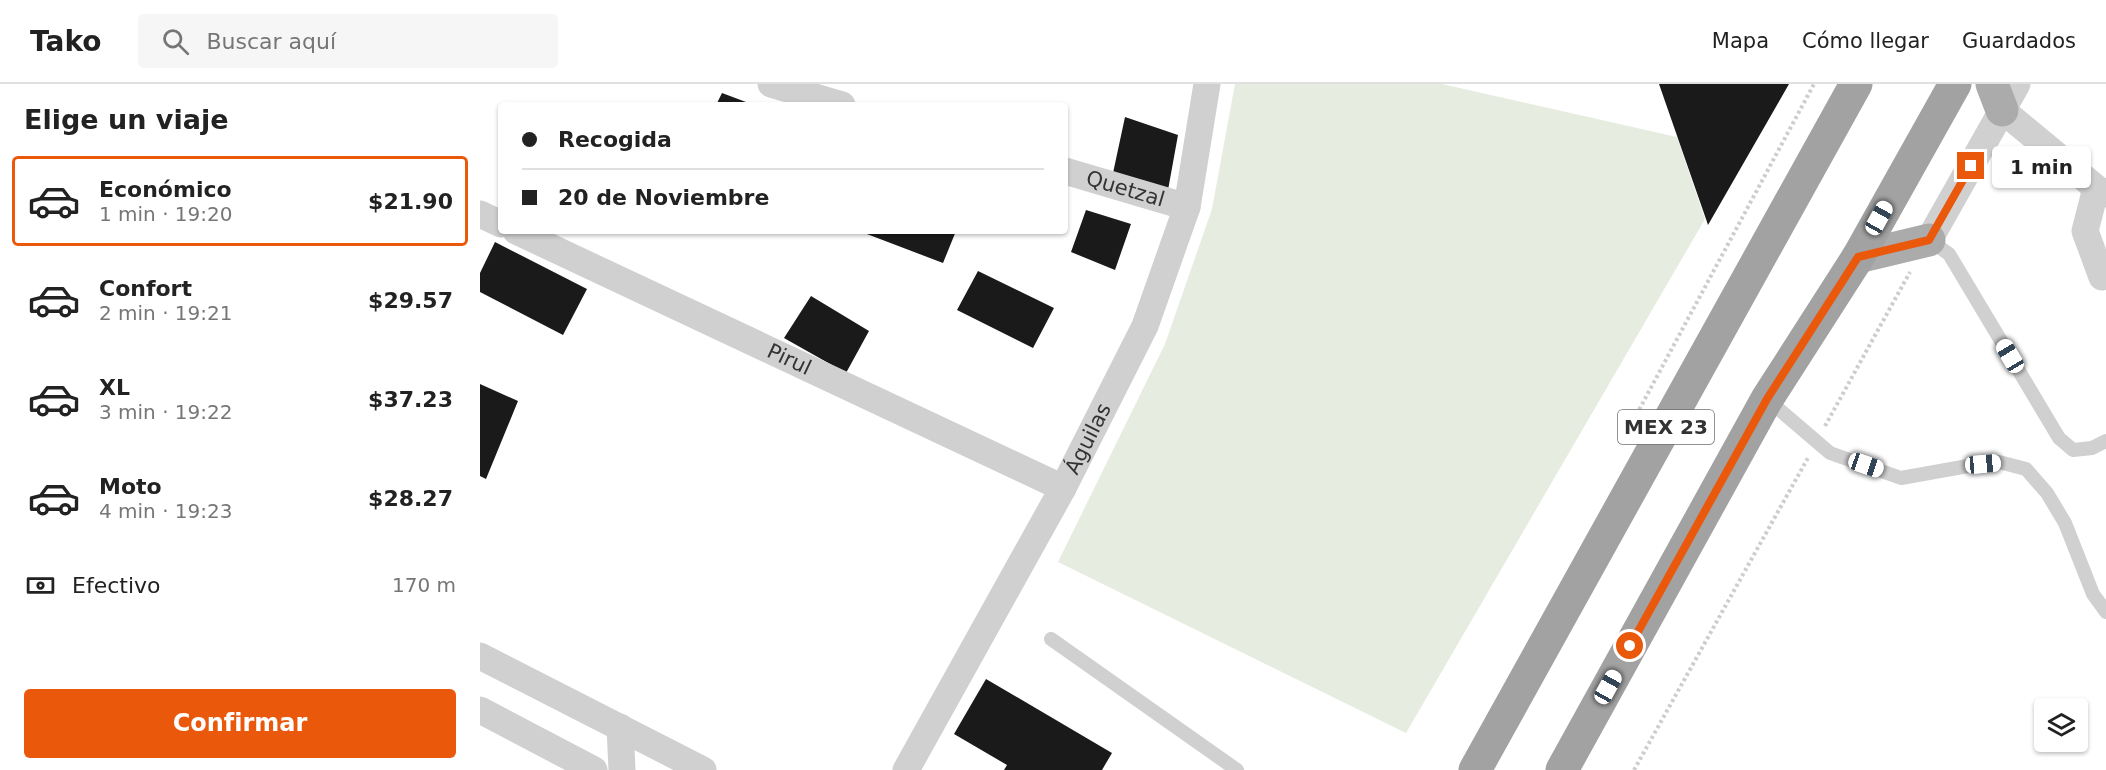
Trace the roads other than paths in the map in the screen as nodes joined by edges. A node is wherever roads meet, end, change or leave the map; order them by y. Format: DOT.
graph roads {
  1 [pos="771,84"];
  2 [pos="1207,84"];
  3 [pos="1856,84"];
  4 [pos="1955,84"];
  5 [pos="2004,93"];
  6 [pos="832,102"];
  7 [pos="1068,172"];
  8 [pos="2101,191"];
  9 [pos="1187,207"];
  10 [pos="480,214"];
  11 [pos="498,223"];
  12 [pos="522,234"];
  13 [pos="1929,240"];
  14 [pos="1858,257"];
  15 [pos="2102,278"];
  16 [pos="1767,399"];
  17 [pos="2106,441"];
  18 [pos="1063,488"];
  19 [pos="2106,612"];
  20 [pos="1051,639"];
  21 [pos="480,656"];
  22 [pos="480,710"];
  23 [pos="620,727"];
  24 [pos="594,770"];
  25 [pos="622,770"];
  26 [pos="703,770"];
  27 [pos="906,770"];
  28 [pos="1238,770"];
  29 [pos="1475,770"];
  30 [pos="1562,770"];
  1 -- 6 [label="street"];
  2 -- 9 [label="street, Águilas"];
  3 -- 29 [label="highway, MEX 23"];
  4 -- 14 [label="highway, MEX 23"];
  5 -- 8 [label="street"];
  5 -- 13 [label="street"];
  7 -- 9 [label="street, Quetzal"];
  8 -- 15 [label="street"];
  9 -- 18 [label="street, Águilas"];
  10 -- 11 [label="street"];
  12 -- 18 [label="street, Pirul"];
  13 -- 14 [label="main road"];
  13 -- 17 [label="lane"];
  14 -- 16 [label="highway, MEX 23"];
  16 -- 19 [label="lane"];
  16 -- 30 [label="highway, MEX 23"];
  18 -- 27 [label="street, Águilas"];
  20 -- 28 [label="lane"];
  21 -- 23 [label="street"];
  22 -- 24 [label="street"];
  23 -- 25 [label="street"];
  23 -- 26 [label="street"];
}
